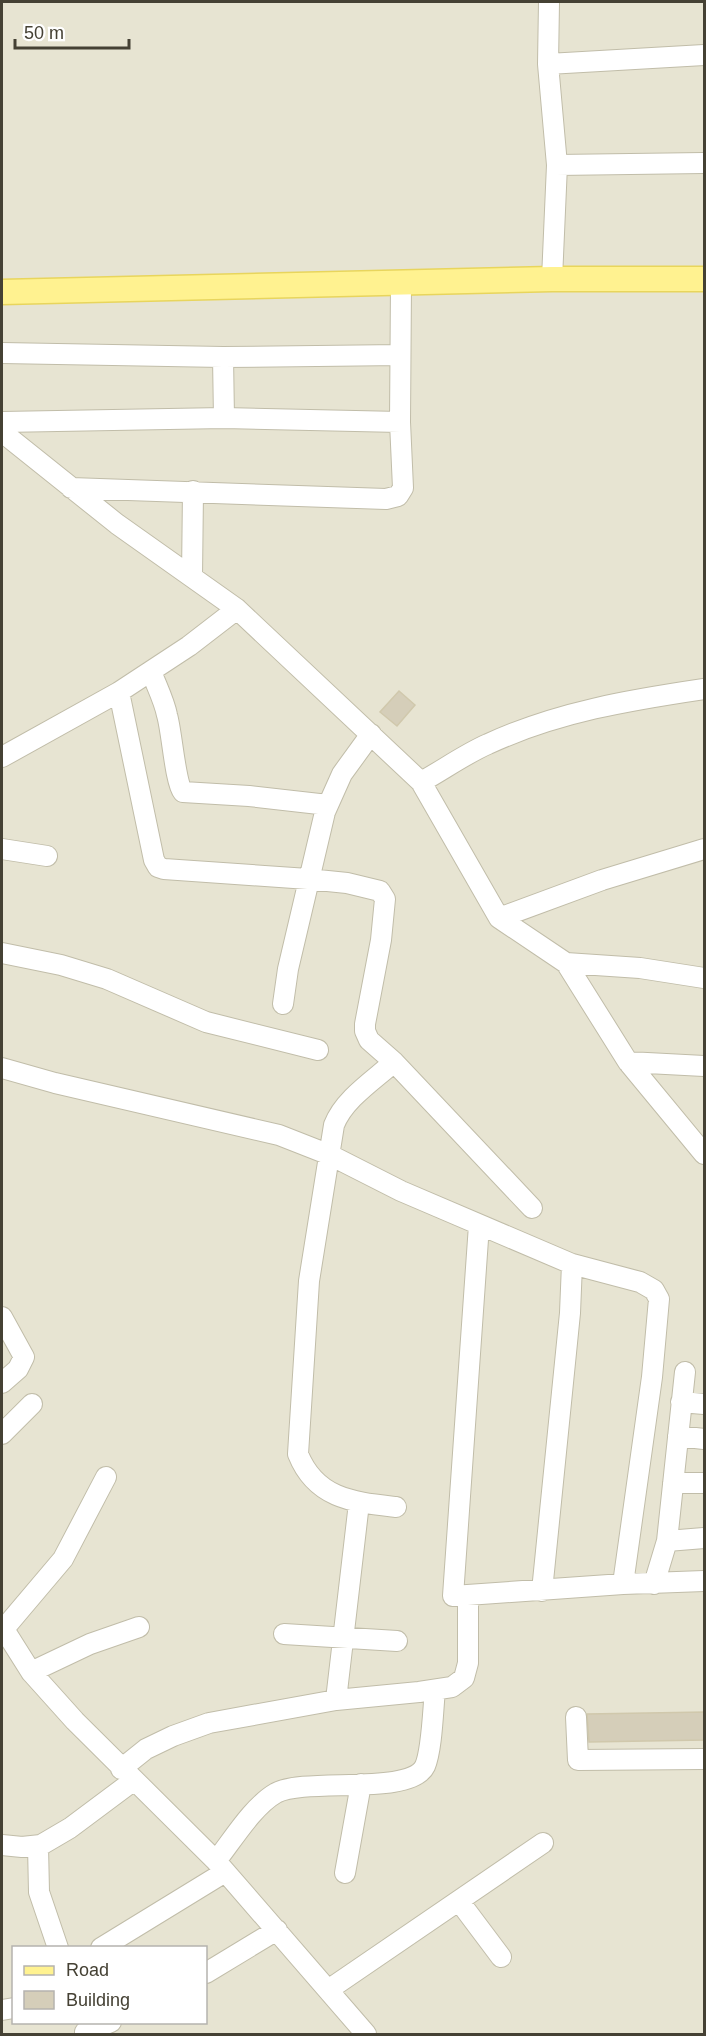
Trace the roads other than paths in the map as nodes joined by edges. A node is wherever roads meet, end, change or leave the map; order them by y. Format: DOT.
graph roads {
  1 [pos="549,2"];
  2 [pos="705,56"];
  3 [pos="548,64"];
  4 [pos="705,163"];
  5 [pos="557,165"];
  6 [pos="552,279"];
  7 [pos="705,279"];
  8 [pos="401,284"];
  9 [pos="2,292"];
  10 [pos="2,353"];
  11 [pos="400,355"];
  12 [pos="223,357"];
  13 [pos="224,418"];
  14 [pos="2,422"];
  15 [pos="400,422"];
  16 [pos="2,432"];
  17 [pos="71,488"];
  18 [pos="193,491"];
  19 [pos="192,577"];
  20 [pos="237,609"];
  21 [pos="151,671"];
  22 [pos="705,689"];
  23 [pos="119,692"];
  24 [pos="370,734"];
  25 [pos="2,757"];
  26 [pos="421,782"];
  27 [pos="328,805"];
  28 [pos="2,849"];
  29 [pos="705,849"];
  30 [pos="47,856"];
  31 [pos="308,879"];
  32 [pos="499,918"];
  33 [pos="2,953"];
  34 [pos="566,963"];
  35 [pos="705,978"];
  36 [pos="283,1004"];
  37 [pos="318,1050"];
  38 [pos="394,1062"];
  39 [pos="628,1062"];
  40 [pos="705,1066"];
  41 [pos="2,1068"];
  42 [pos="705,1154"];
  43 [pos="330,1155"];
  44 [pos="532,1209"];
  45 [pos="479,1225"];
  46 [pos="572,1264"];
  47 [pos="2,1317"];
  48 [pos="685,1372"];
  49 [pos="2,1383"];
  50 [pos="681,1402"];
  51 [pos="32,1404"];
  52 [pos="705,1404"];
  53 [pos="2,1434"];
  54 [pos="678,1436"];
  55 [pos="705,1439"];
  56 [pos="106,1477"];
  57 [pos="673,1483"];
  58 [pos="705,1483"];
  59 [pos="359,1503"];
  60 [pos="396,1507"];
  61 [pos="705,1539"];
  62 [pos="667,1541"];
  63 [pos="705,1581"];
  64 [pos="622,1584"];
  65 [pos="654,1584"];
  66 [pos="542,1591"];
  67 [pos="468,1595"];
  68 [pos="139,1627"];
  69 [pos="2,1628"];
  70 [pos="284,1634"];
  71 [pos="343,1638"];
  72 [pos="397,1641"];
  73 [pos="31,1672"];
  74 [pos="435,1690"];
  75 [pos="336,1700"];
  76 [pos="576,1717"];
  77 [pos="705,1759"];
  78 [pos="127,1775"];
  79 [pos="361,1784"];
  80 [pos="543,1843"];
  81 [pos="2,1845"];
  82 [pos="38,1846"];
  83 [pos="220,1867"];
  84 [pos="345,1873"];
  85 [pos="459,1901"];
  86 [pos="277,1930"];
  87 [pos="58,1946"];
  88 [pos="102,1946"];
  89 [pos="501,1957"];
  90 [pos="207,1972"];
  91 [pos="328,1990"];
  92 [pos="104,2024"];
  93 [pos="84,2030"];
  94 [pos="366,2034"];
  1 -- 3 [label="street"];
  2 -- 3 [label="street"];
  3 -- 5 [label="street"];
  4 -- 5 [label="street"];
  5 -- 6 [label="street"];
  6 -- 7 [label="main road"];
  6 -- 8 [label="main road"];
  8 -- 9 [label="main road"];
  8 -- 11 [label="street"];
  10 -- 12 [label="street"];
  11 -- 12 [label="street"];
  11 -- 15 [label="street"];
  12 -- 13 [label="street"];
  13 -- 14 [label="street"];
  13 -- 15 [label="street"];
  15 -- 18 [label="street"];
  16 -- 17 [label="street"];
  17 -- 18 [label="street"];
  17 -- 19 [label="street"];
  18 -- 19 [label="street"];
  19 -- 20 [label="street"];
  20 -- 21 [label="street"];
  20 -- 24 [label="street"];
  21 -- 23 [label="street"];
  21 -- 27 [label="street"];
  22 -- 26 [label="street"];
  23 -- 25 [label="street"];
  23 -- 31 [label="street"];
  24 -- 26 [label="street"];
  24 -- 27 [label="street"];
  26 -- 32 [label="street"];
  27 -- 31 [label="street"];
  28 -- 30 [label="street"];
  29 -- 32 [label="street"];
  31 -- 36 [label="street"];
  31 -- 38 [label="street"];
  32 -- 34 [label="street"];
  33 -- 37 [label="street"];
  34 -- 35 [label="street"];
  34 -- 39 [label="street"];
  38 -- 43 [label="street"];
  38 -- 44 [label="street"];
  39 -- 40 [label="street"];
  39 -- 42 [label="street"];
  41 -- 43 [label="street"];
  43 -- 45 [label="street"];
  43 -- 59 [label="street"];
  45 -- 46 [label="street"];
  45 -- 67 [label="street"];
  46 -- 64 [label="street"];
  46 -- 66 [label="street"];
  47 -- 49 [label="street"];
  48 -- 50 [label="street"];
  50 -- 52 [label="street"];
  50 -- 54 [label="street"];
  51 -- 53 [label="street"];
  54 -- 55 [label="street"];
  54 -- 57 [label="street"];
  56 -- 69 [label="street"];
  57 -- 58 [label="street"];
  57 -- 62 [label="street"];
  59 -- 60 [label="street"];
  59 -- 71 [label="street"];
  61 -- 62 [label="street"];
  62 -- 65 [label="street"];
  63 -- 65 [label="street"];
  64 -- 65 [label="street"];
  64 -- 66 [label="street"];
  66 -- 67 [label="street"];
  67 -- 74 [label="street"];
  68 -- 73 [label="street"];
  69 -- 73 [label="street"];
  70 -- 71 [label="street"];
  71 -- 72 [label="street"];
  71 -- 75 [label="street"];
  73 -- 78 [label="street"];
  74 -- 75 [label="street"];
  74 -- 79 [label="street"];
  75 -- 78 [label="street"];
  76 -- 77 [label="street"];
  78 -- 82 [label="street"];
  78 -- 83 [label="street"];
  79 -- 83 [label="street"];
  79 -- 84 [label="street"];
  80 -- 85 [label="street"];
  81 -- 82 [label="street"];
  82 -- 87 [label="street"];
  83 -- 86 [label="street"];
  83 -- 88 [label="street"];
  85 -- 89 [label="street"];
  85 -- 91 [label="street"];
  86 -- 90 [label="street"];
  86 -- 91 [label="street"];
  91 -- 94 [label="street"];
  92 -- 93 [label="street"];
}
